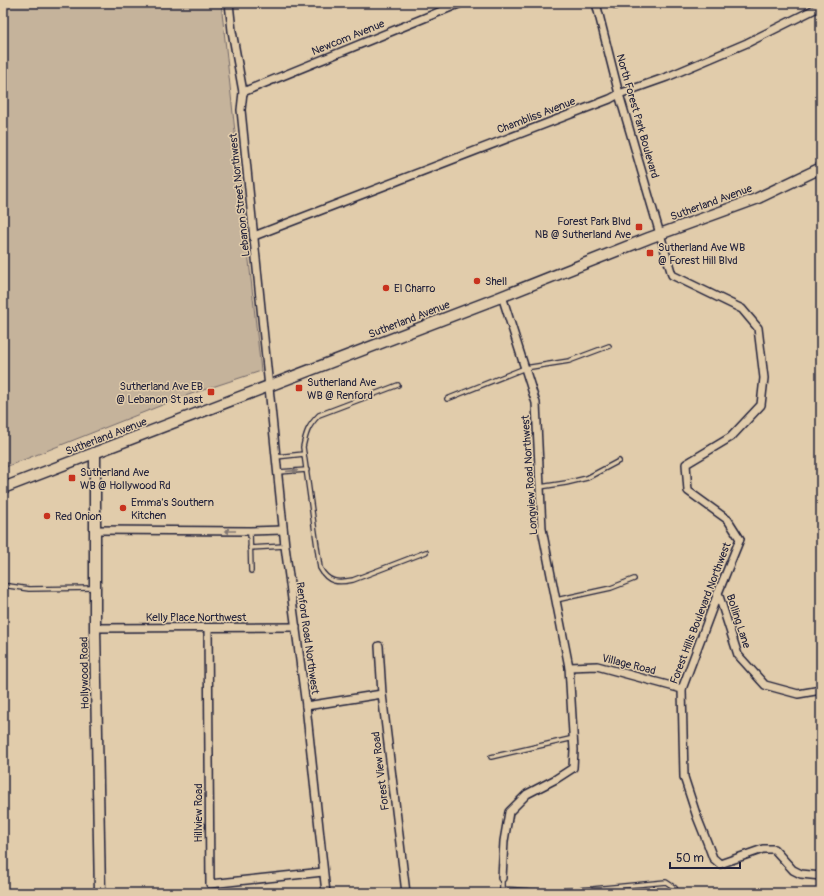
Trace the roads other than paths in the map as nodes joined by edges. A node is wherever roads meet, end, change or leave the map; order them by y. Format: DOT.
graph roads {
  1 [pos="229,3"];
  2 [pos="461,3"];
  3 [pos="596,3"];
  4 [pos="821,6"];
  5 [pos="243,92"];
  6 [pos="619,94"];
  7 [pos="821,168"];
  8 [pos="660,234"];
  9 [pos="254,236"];
  10 [pos="502,296"];
  11 [pos="609,346"];
  12 [pos="525,368"];
  13 [pos="398,385"];
  14 [pos="269,386"];
  15 [pos="447,399"];
  16 [pos="95,453"];
  17 [pos="304,454"];
  18 [pos="276,457"];
  19 [pos="619,461"];
  20 [pos="307,470"];
  21 [pos="277,472"];
  22 [pos="540,487"];
  23 [pos="3,488"];
  24 [pos="94,530"];
  25 [pos="283,530"];
  26 [pos="250,531"];
  27 [pos="285,546"];
  28 [pos="250,548"];
  29 [pos="426,552"];
  30 [pos="251,571"];
  31 [pos="634,578"];
  32 [pos="3,586"];
  33 [pos="95,588"];
  34 [pos="718,593"];
  35 [pos="556,600"];
  36 [pos="296,627"];
  37 [pos="95,628"];
  38 [pos="208,628"];
  39 [pos="379,646"];
  40 [pos="569,667"];
  41 [pos="682,690"];
  42 [pos="821,690"];
  43 [pos="382,694"];
  44 [pos="306,706"];
  45 [pos="574,738"];
  46 [pos="491,757"];
  47 [pos="323,872"];
  48 [pos="821,876"];
  49 [pos="502,878"];
  50 [pos="502,891"];
  51 [pos="100,893"];
  52 [pos="326,893"];
  53 [pos="406,893"];
  54 [pos="677,893"];
  1 -- 5 [label="street, Lebanon Street Northwest"];
  2 -- 5 [label="street, Newcom Avenue"];
  3 -- 6 [label="street, North Forest Park Boulevard"];
  4 -- 6 [label="street, Chambliss Avenue"];
  5 -- 9 [label="street, Lebanon Street Northwest"];
  6 -- 8 [label="street, North Forest Park Boulevard"];
  6 -- 9 [label="street, Chambliss Avenue"];
  7 -- 8 [label="street, Sutherland Avenue"];
  8 -- 10 [label="street, Sutherland Avenue"];
  8 -- 34 [label="street, Forest Hills Boulevard Northwest"];
  9 -- 14 [label="street, Lebanon Street Northwest"];
  10 -- 12 [label="street, Longview Road Northwest"];
  10 -- 14 [label="street, Sutherland Avenue"];
  11 -- 12 [label="lane"];
  12 -- 15 [label="lane"];
  12 -- 22 [label="street, Longview Road Northwest"];
  13 -- 17 [label="lane"];
  14 -- 16 [label="street, Sutherland Avenue"];
  14 -- 18 [label="street, Renford Road Northwest"];
  16 -- 23 [label="street, Sutherland Avenue"];
  16 -- 24 [label="street, Hollywood Road"];
  17 -- 18 [label="lane"];
  17 -- 20 [label="lane"];
  18 -- 21 [label="street, Renford Road Northwest"];
  19 -- 22 [label="lane"];
  21 -- 20 [label="lane, one-way"];
  20 -- 29 [label="lane"];
  21 -- 25 [label="street, Renford Road Northwest"];
  22 -- 35 [label="street, Longview Road Northwest"];
  26 -- 24 [label="street, one-way"];
  24 -- 33 [label="street, Hollywood Road"];
  25 -- 26 [label="street"];
  25 -- 27 [label="street, Renford Road Northwest"];
  26 -- 28 [label="lane"];
  27 -- 28 [label="lane"];
  27 -- 36 [label="street, Renford Road Northwest"];
  28 -- 30 [label="lane"];
  31 -- 35 [label="lane"];
  32 -- 33 [label="lane"];
  33 -- 37 [label="street, Hollywood Road"];
  34 -- 41 [label="street, Forest Hills Boulevard Northwest"];
  34 -- 42 [label="street, Bolling Lane"];
  35 -- 40 [label="street, Longview Road Northwest"];
  36 -- 38 [label="street, Kelly Place Northwest"];
  36 -- 44 [label="street, Renford Road Northwest"];
  37 -- 38 [label="street, Kelly Place Northwest"];
  37 -- 51 [label="street, Hollywood Road"];
  38 -- 47 [label="street, Hillview Road"];
  39 -- 43 [label="street, Forest View Road"];
  40 -- 41 [label="street, Village Road"];
  40 -- 45 [label="street, Longview Road Northwest"];
  41 -- 48 [label="street, Forest Hills Boulevard Northwest"];
  43 -- 44 [label="street"];
  43 -- 53 [label="street, Forest View Road"];
  44 -- 47 [label="street, Renford Road Northwest"];
  45 -- 46 [label="lane"];
  45 -- 49 [label="street, Longview Road Northwest"];
  47 -- 52 [label="street, Renford Road Northwest"];
  49 -- 50 [label="lane"];
  50 -- 54 [label="lane"];
}
